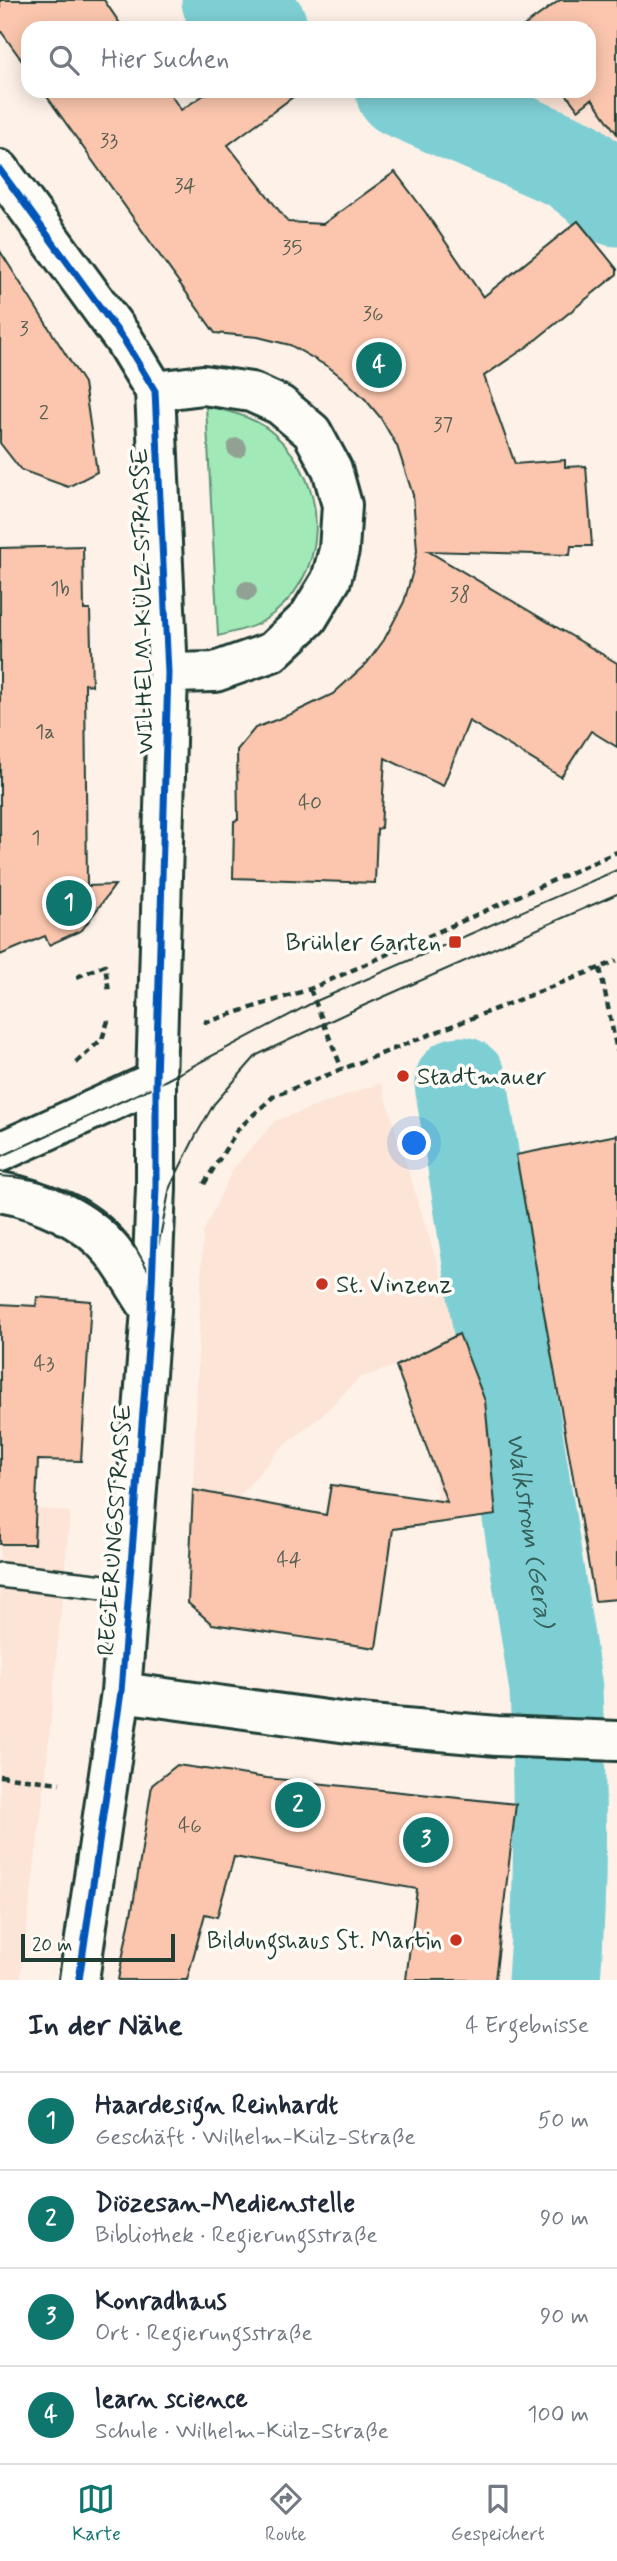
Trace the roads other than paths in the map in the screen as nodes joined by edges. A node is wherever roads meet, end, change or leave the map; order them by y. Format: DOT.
graph roads {
  1 [pos="0,170"];
  2 [pos="156,391"];
  3 [pos="168,673"];
  4 [pos="156,1081"];
  5 [pos="0,1152"];
  6 [pos="0,1192"];
  7 [pos="150,1310"];
  8 [pos="0,1575"];
  9 [pos="130,1590"];
  10 [pos="121,1692"];
  11 [pos="617,1741"];
  12 [pos="79,1980"];
  1 -- 2 [label="street, WILHELM-KÜLZ-STRASSE"];
  2 -- 3 [label="street, WILHELM-KÜLZ-STRASSE"];
  2 -- 3 [label="street, WILHELM-KÜLZ-STRASSE"];
  3 -- 4 [label="street, WILHELM-KÜLZ-STRASSE"];
  4 -- 5 [label="street"];
  4 -- 7 [label="street, REGIERUNGSSTRASSE"];
  6 -- 7 [label="street"];
  7 -- 9 [label="street, REGIERUNGSSTRASSE"];
  8 -- 9 [label="lane"];
  9 -- 10 [label="street, REGIERUNGSSTRASSE"];
  10 -- 11 [label="street, REGIERUNGSSTRASSE"];
  10 -- 12 [label="street, REGIERUNGSSTRASSE"];
}
